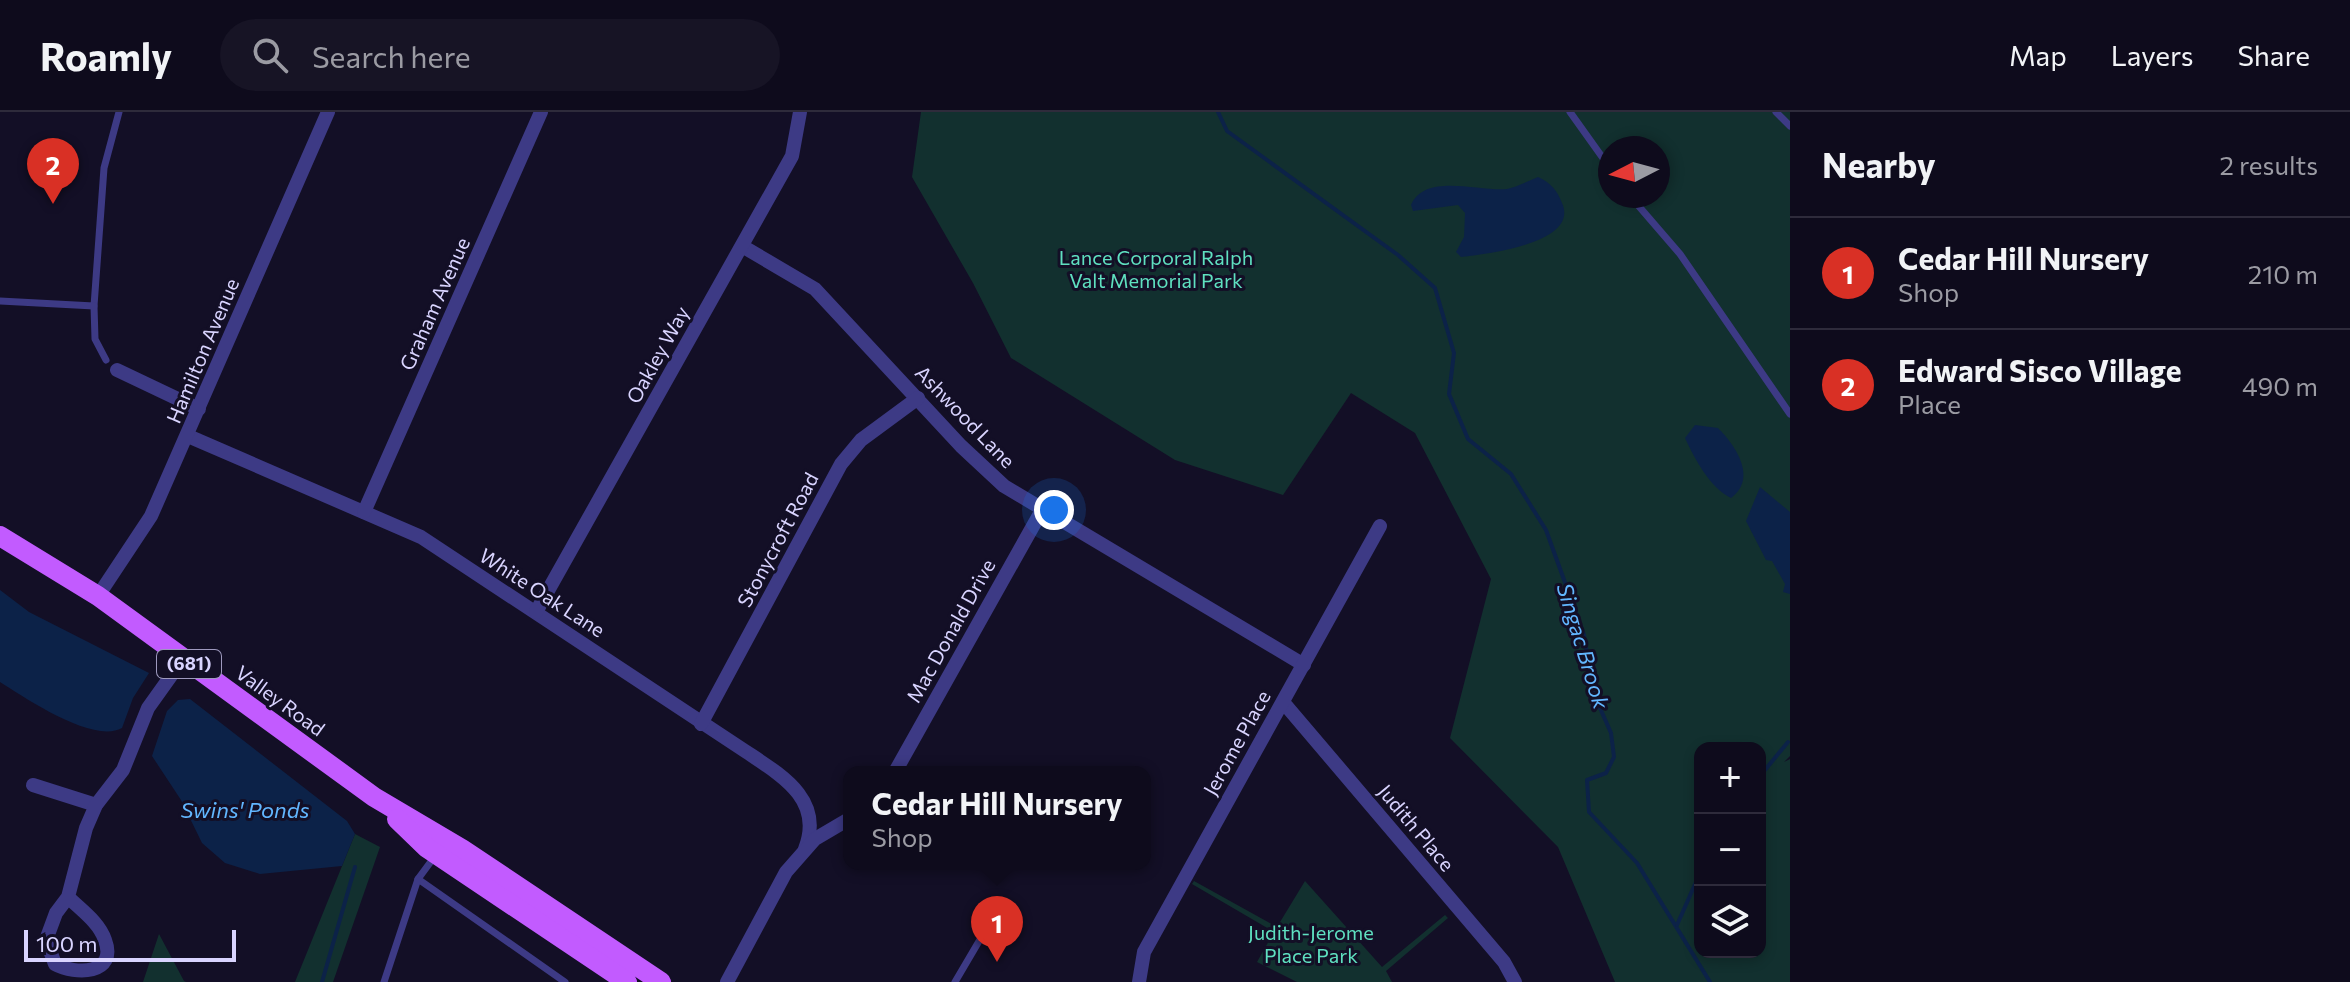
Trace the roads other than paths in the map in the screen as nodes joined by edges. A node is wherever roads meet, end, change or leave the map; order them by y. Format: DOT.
graph roads {
  1 [pos="119,112"];
  2 [pos="328,112"];
  3 [pos="541,112"];
  4 [pos="800,112"];
  5 [pos="1776,112"];
  6 [pos="1575,114"];
  7 [pos="1790,126"];
  8 [pos="1598,149"];
  9 [pos="1640,208"];
  10 [pos="742,246"];
  11 [pos="0,301"];
  12 [pos="94,306"];
  13 [pos="112,365"];
  14 [pos="918,398"];
  15 [pos="199,409"];
  16 [pos="1790,414"];
  17 [pos="188,436"];
  18 [pos="1042,510"];
  19 [pos="364,512"];
  20 [pos="1380,526"];
  21 [pos="0,536"];
  22 [pos="98,596"];
  23 [pos="536,612"];
  24 [pos="183,659"];
  25 [pos="1304,665"];
  26 [pos="1283,702"];
  27 [pos="701,724"];
  28 [pos="898,766"];
  29 [pos="33,785"];
  30 [pos="374,797"];
  31 [pos="96,805"];
  32 [pos="843,823"];
  33 [pos="805,849"];
  34 [pos="437,855"];
  35 [pos="418,879"];
  36 [pos="68,897"];
  37 [pos="985,931"];
  38 [pos="384,982"];
  39 [pos="565,982"];
  40 [pos="627,982"];
  41 [pos="661,982"];
  42 [pos="727,982"];
  43 [pos="955,982"];
  44 [pos="1139,982"];
  45 [pos="1515,982"];
  1 -- 12 [label="lane"];
  2 -- 15 [label="street, Hamilton Avenue"];
  3 -- 19 [label="street, Graham Avenue"];
  4 -- 10 [label="street, Oakley Way"];
  5 -- 7 [label="lane"];
  6 -- 8 [label="lane"];
  9 -- 16 [label="lane"];
  10 -- 14 [label="street, Ashwood Lane"];
  10 -- 23 [label="street, Oakley Way"];
  11 -- 12 [label="lane"];
  12 -- 13 [label="lane"];
  13 -- 15 [label="street"];
  14 -- 18 [label="street, Ashwood Lane"];
  14 -- 27 [label="street, Stonycroft Road"];
  15 -- 17 [label="street, Hamilton Avenue"];
  17 -- 19 [label="street, White Oak Lane"];
  17 -- 22 [label="street, Hamilton Avenue"];
  18 -- 25 [label="street, Ashwood Lane"];
  18 -- 28 [label="street, Mac Donald Drive"];
  19 -- 23 [label="street, White Oak Lane"];
  20 -- 25 [label="street, Jerome Place"];
  21 -- 22 [label="main road, Valley Road / (681)"];
  22 -- 24 [label="main road, Valley Road / (681)"];
  23 -- 27 [label="street, White Oak Lane"];
  24 -- 30 [label="main road, Valley Road / (681)"];
  24 -- 31 [label="street"];
  25 -- 26 [label="street, Jerome Place"];
  26 -- 44 [label="street, Jerome Place"];
  26 -- 45 [label="street, Judith Place"];
  27 -- 33 [label="street, White Oak Lane"];
  29 -- 31 [label="street"];
  30 -- 34 [label="main road, Valley Road / (681)"];
  30 -- 41 [label="main road, Valley Road / (681)"];
  31 -- 36 [label="street"];
  32 -- 33 [label="street"];
  33 -- 42 [label="street"];
  34 -- 35 [label="lane"];
  34 -- 40 [label="main road, Valley Road / (681)"];
  35 -- 38 [label="lane"];
  35 -- 39 [label="lane"];
  36 -- 36 [label="street"];
  37 -- 43 [label="lane"];
}
